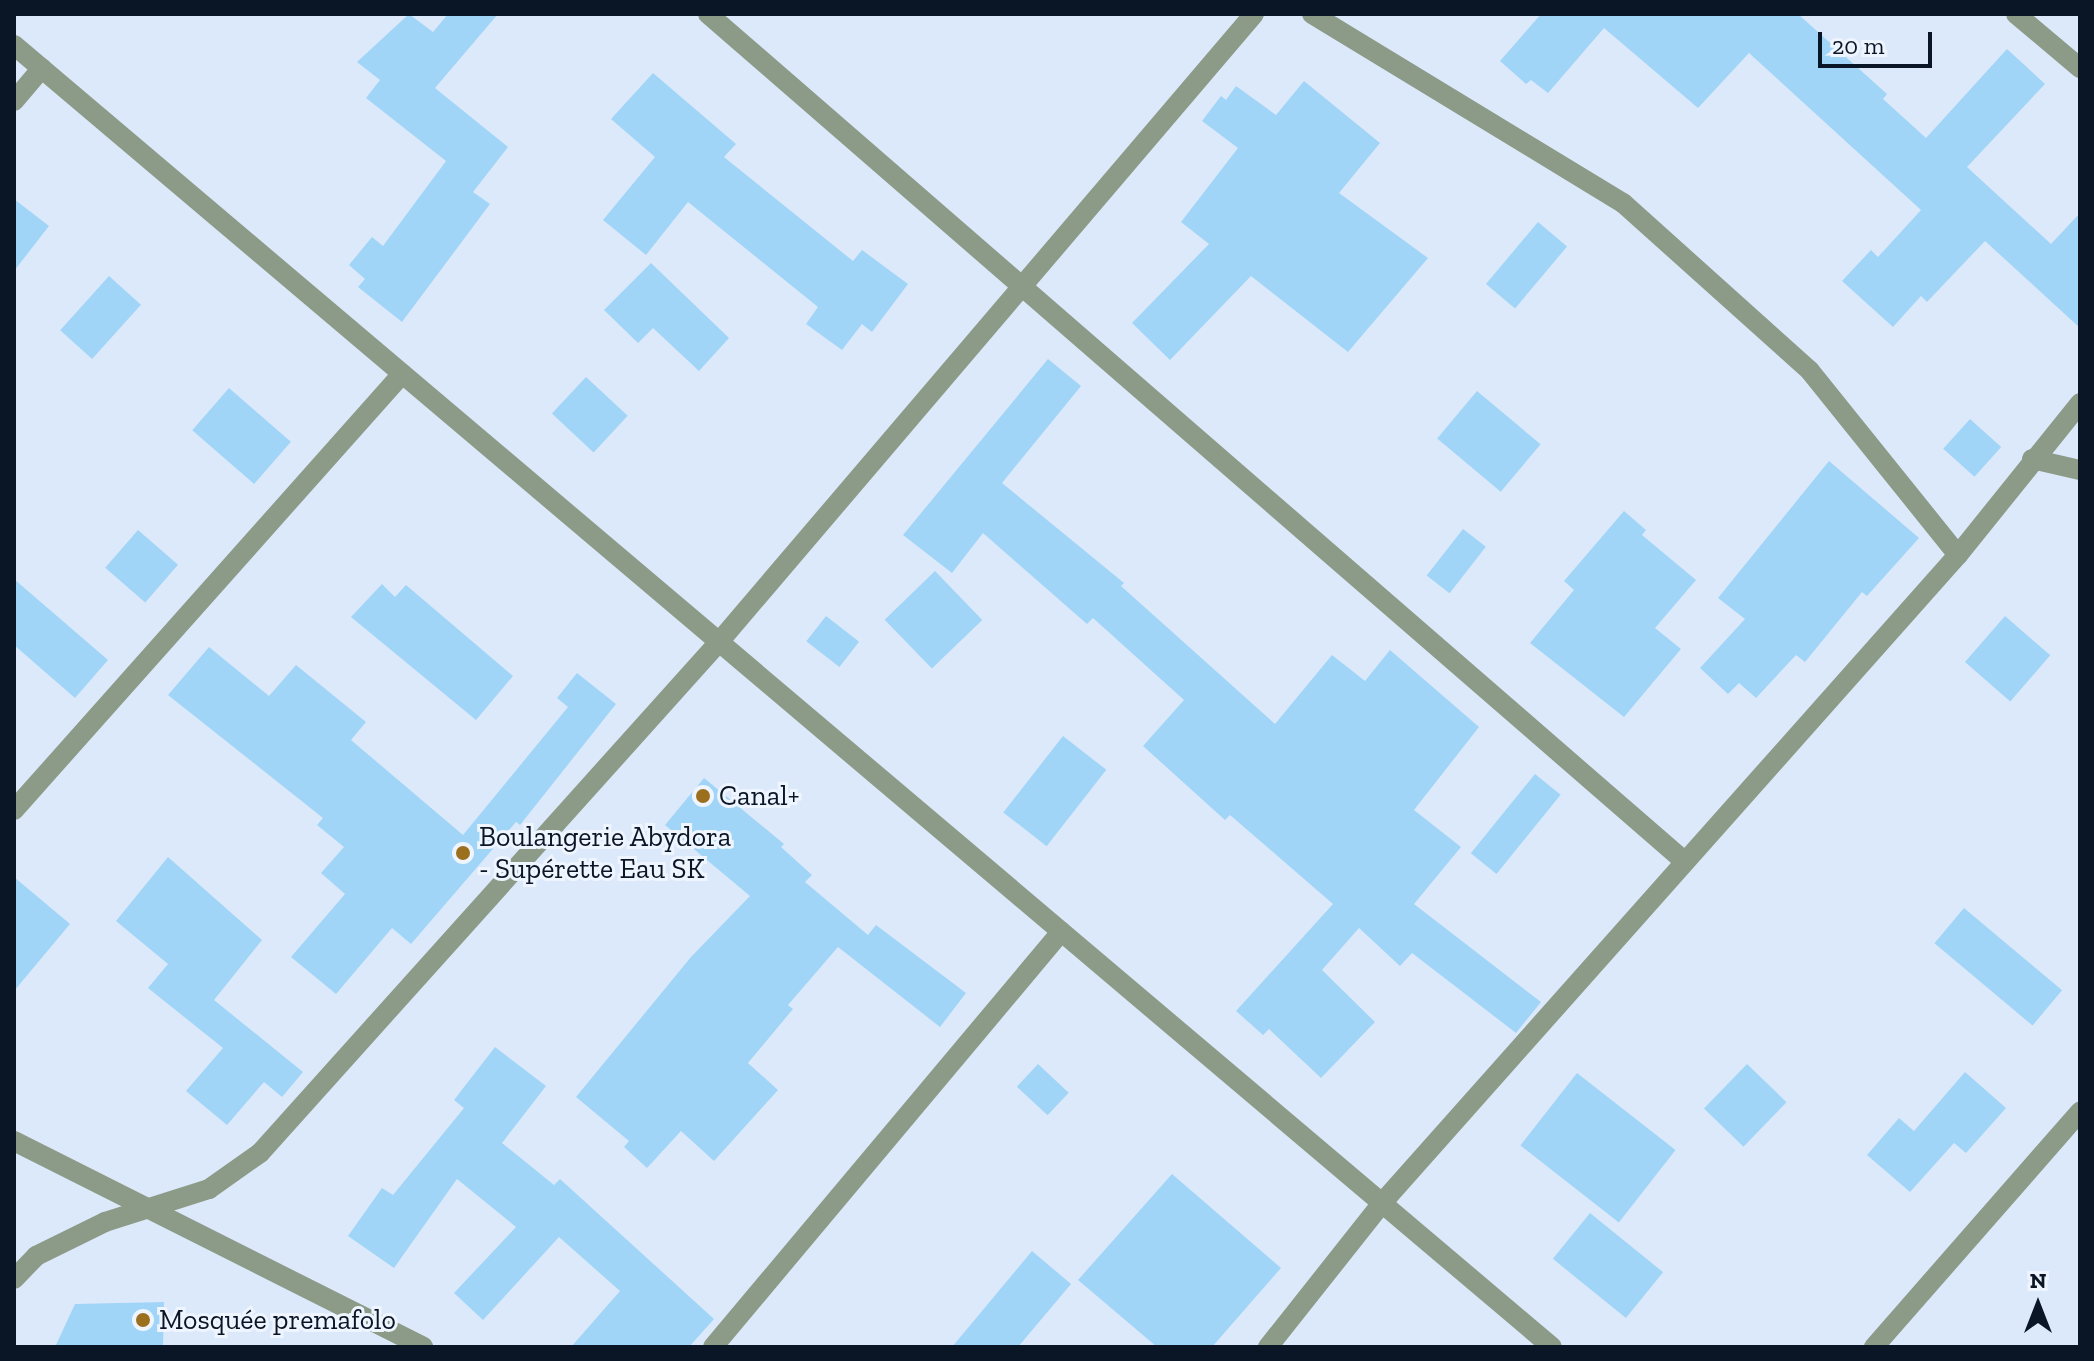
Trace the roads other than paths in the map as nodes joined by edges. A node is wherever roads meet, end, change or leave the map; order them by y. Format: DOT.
graph roads {
  1 [pos="708,14"];
  2 [pos="1254,14"];
  3 [pos="1312,14"];
  4 [pos="2016,14"];
  5 [pos="14,45"];
  6 [pos="42,68"];
  7 [pos="2080,68"];
  8 [pos="14,101"];
  9 [pos="1022,289"];
  10 [pos="402,374"];
  11 [pos="2080,403"];
  12 [pos="2032,459"];
  13 [pos="2080,470"];
  14 [pos="1958,555"];
  15 [pos="719,642"];
  16 [pos="14,810"];
  17 [pos="1683,860"];
  18 [pos="1061,932"];
  19 [pos="2080,1112"];
  20 [pos="14,1141"];
  21 [pos="1382,1203"];
  22 [pos="151,1210"];
  23 [pos="14,1279"];
  24 [pos="423,1347"];
  25 [pos="713,1347"];
  26 [pos="1268,1347"];
  27 [pos="1552,1347"];
  28 [pos="1874,1347"];
  1 -- 9 [label="street"];
  2 -- 9 [label="street"];
  3 -- 14 [label="street"];
  4 -- 7 [label="street"];
  5 -- 6 [label="street"];
  6 -- 8 [label="street"];
  6 -- 10 [label="street"];
  9 -- 15 [label="street"];
  9 -- 17 [label="street"];
  10 -- 15 [label="street"];
  10 -- 16 [label="street"];
  11 -- 12 [label="street"];
  12 -- 13 [label="street"];
  12 -- 14 [label="street"];
  14 -- 17 [label="street"];
  15 -- 18 [label="street"];
  15 -- 22 [label="street"];
  17 -- 21 [label="street"];
  18 -- 21 [label="street"];
  18 -- 25 [label="street"];
  19 -- 28 [label="street"];
  20 -- 22 [label="street"];
  21 -- 26 [label="street"];
  21 -- 27 [label="street"];
  22 -- 23 [label="street"];
  22 -- 24 [label="street"];
}
